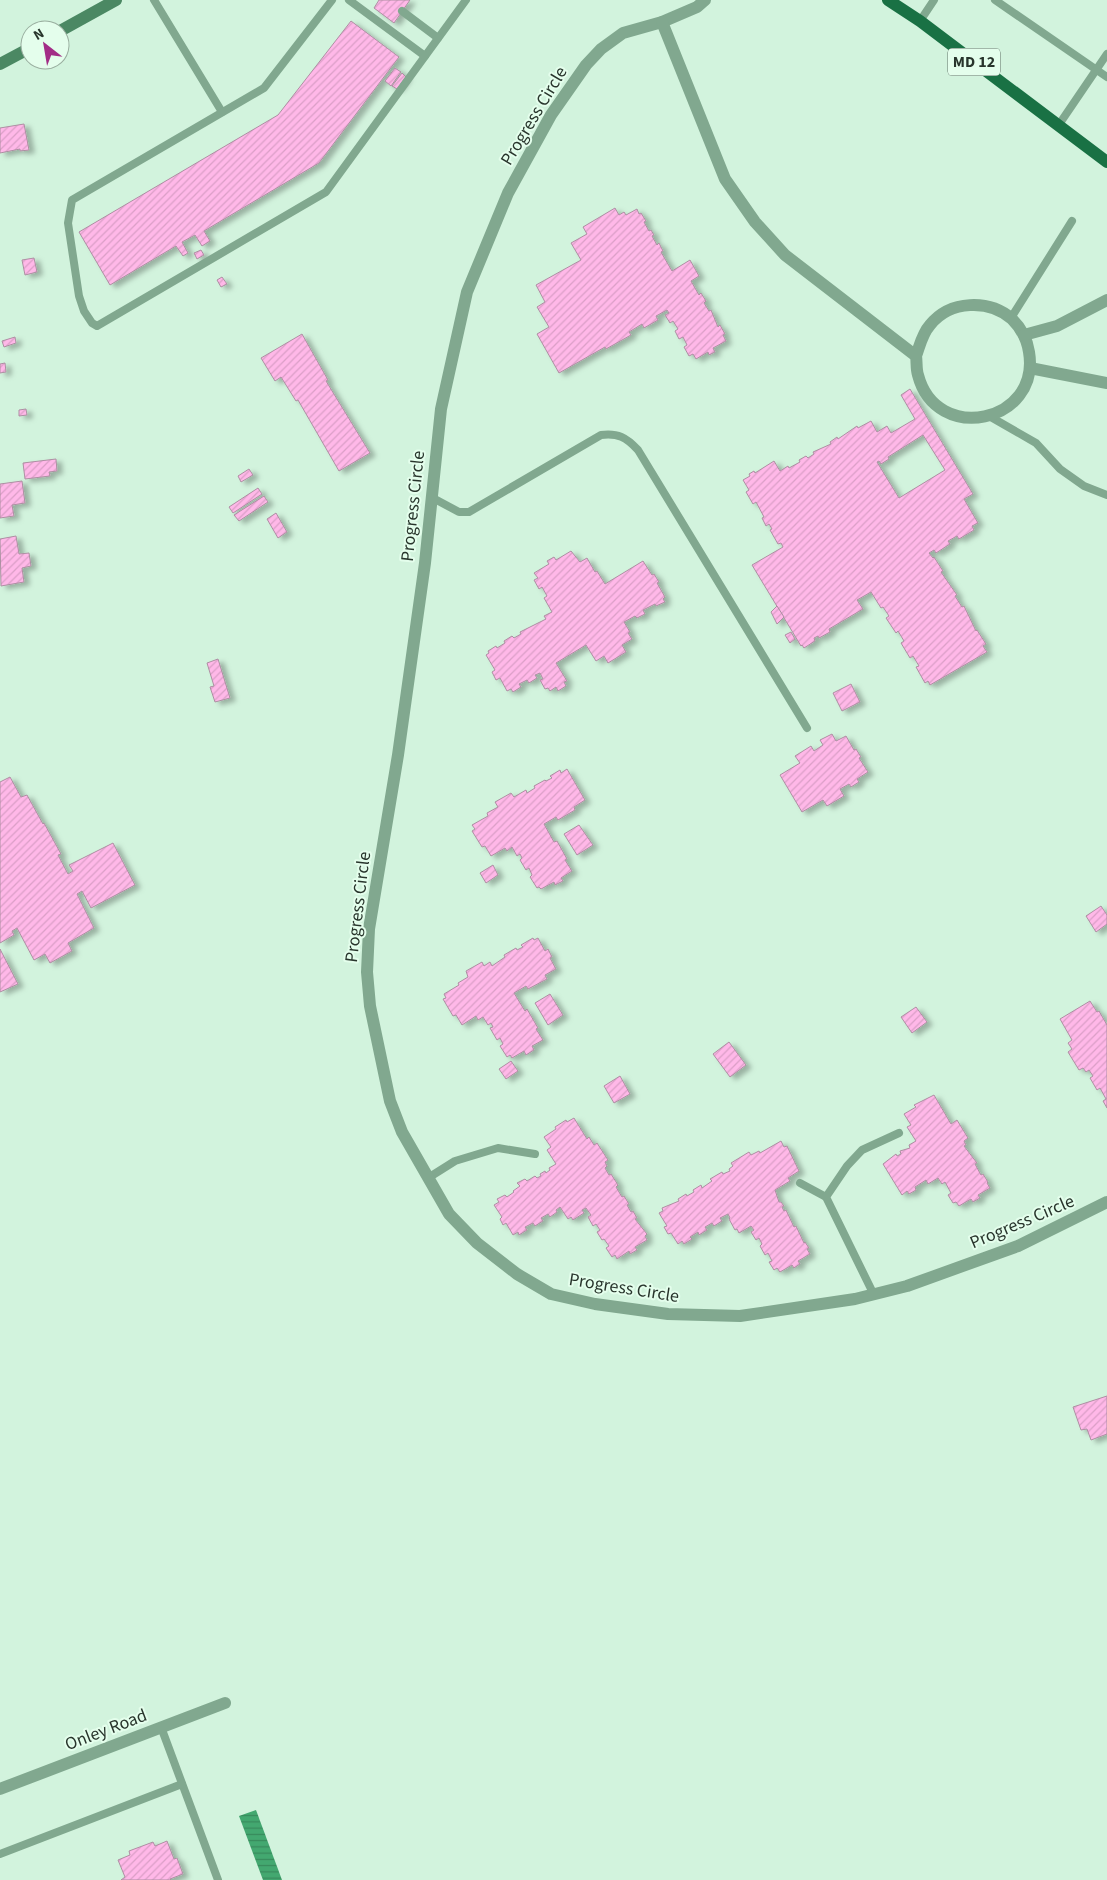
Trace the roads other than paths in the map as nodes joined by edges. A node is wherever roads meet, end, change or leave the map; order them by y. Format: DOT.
graph roads {
  1 [pos="116,0"];
  2 [pos="154,0"];
  3 [pos="332,0"];
  4 [pos="349,0"];
  5 [pos="466,0"];
  6 [pos="705,0"];
  7 [pos="888,0"];
  8 [pos="934,0"];
  9 [pos="995,0"];
  10 [pos="402,11"];
  11 [pos="920,21"];
  12 [pos="662,22"];
  13 [pos="70,25"];
  14 [pos="438,38"];
  15 [pos="20,53"];
  16 [pos="1107,54"];
  17 [pos="425,56"];
  18 [pos="0,64"];
  19 [pos="1096,70"];
  20 [pos="1107,77"];
  21 [pos="222,112"];
  22 [pos="1058,126"];
  23 [pos="1107,162"];
  24 [pos="1072,221"];
  25 [pos="1107,300"];
  26 [pos="1010,318"];
  27 [pos="1024,335"];
  28 [pos="916,356"];
  29 [pos="1030,368"];
  30 [pos="1107,384"];
  31 [pos="989,416"];
  32 [pos="1107,495"];
  33 [pos="431,496"];
  34 [pos="807,728"];
  35 [pos="899,1133"];
  36 [pos="535,1154"];
  37 [pos="428,1178"];
  38 [pos="800,1182"];
  39 [pos="826,1198"];
  40 [pos="1107,1202"];
  41 [pos="874,1294"];
  42 [pos="225,1703"];
  43 [pos="161,1727"];
  44 [pos="182,1784"];
  45 [pos="0,1789"];
  46 [pos="0,1854"];
  47 [pos="218,1880"];
  1 -- 13 [label="main road"];
  2 -- 21 [label="lane"];
  3 -- 21 [label="lane"];
  4 -- 17 [label="lane"];
  5 -- 14 [label="lane"];
  6 -- 12 [label="street, Progress Circle"];
  7 -- 11 [label="main road, MD 12"];
  8 -- 11 [label="lane"];
  9 -- 19 [label="lane"];
  10 -- 14 [label="lane"];
  11 -- 22 [label="main road, MD 12"];
  12 -- 28 [label="street"];
  12 -- 33 [label="street, Progress Circle"];
  14 -- 17 [label="lane"];
  15 -- 18 [label="main road"];
  16 -- 19 [label="lane"];
  17 -- 21 [label="lane"];
  19 -- 20 [label="lane"];
  19 -- 22 [label="lane"];
  22 -- 23 [label="main road, MD 12"];
  24 -- 26 [label="lane"];
  25 -- 27 [label="street"];
  26 -- 27 [label="street"];
  26 -- 28 [label="street"];
  27 -- 29 [label="street"];
  28 -- 31 [label="street"];
  29 -- 30 [label="street"];
  29 -- 31 [label="street"];
  31 -- 32 [label="lane"];
  33 -- 34 [label="lane"];
  33 -- 37 [label="street, Progress Circle"];
  35 -- 39 [label="lane"];
  36 -- 37 [label="lane"];
  37 -- 41 [label="street, Progress Circle"];
  38 -- 39 [label="lane"];
  39 -- 41 [label="lane"];
  40 -- 41 [label="street, Progress Circle"];
  42 -- 43 [label="street, Onley Road"];
  43 -- 44 [label="lane"];
  43 -- 45 [label="street, Onley Road"];
  44 -- 46 [label="lane"];
  44 -- 47 [label="lane"];
}
